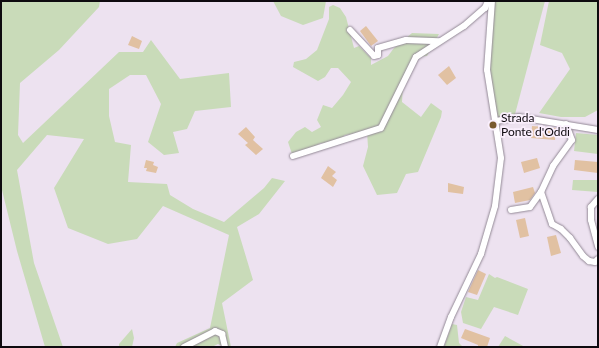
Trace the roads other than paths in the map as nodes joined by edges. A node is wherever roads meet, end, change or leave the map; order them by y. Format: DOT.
graph roads {
  1 [pos="488,1"];
  2 [pos="492,1"];
  3 [pos="350,30"];
  4 [pos="439,41"];
  5 [pos="496,121"];
  6 [pos="566,124"];
  7 [pos="598,130"];
  8 [pos="293,156"];
  9 [pos="541,192"];
  10 [pos="598,200"];
  11 [pos="511,210"];
  12 [pos="598,247"];
  13 [pos="598,259"];
  14 [pos="184,347"];
  15 [pos="225,347"];
  16 [pos="440,347"];
  1 -- 4 [label="street"];
  2 -- 5 [label="street"];
  3 -- 4 [label="street"];
  4 -- 8 [label="street"];
  5 -- 6 [label="street"];
  5 -- 16 [label="street"];
  6 -- 7 [label="street"];
  6 -- 9 [label="street"];
  9 -- 11 [label="street"];
  9 -- 13 [label="street"];
  10 -- 12 [label="street"];
  14 -- 15 [label="street"];
}
